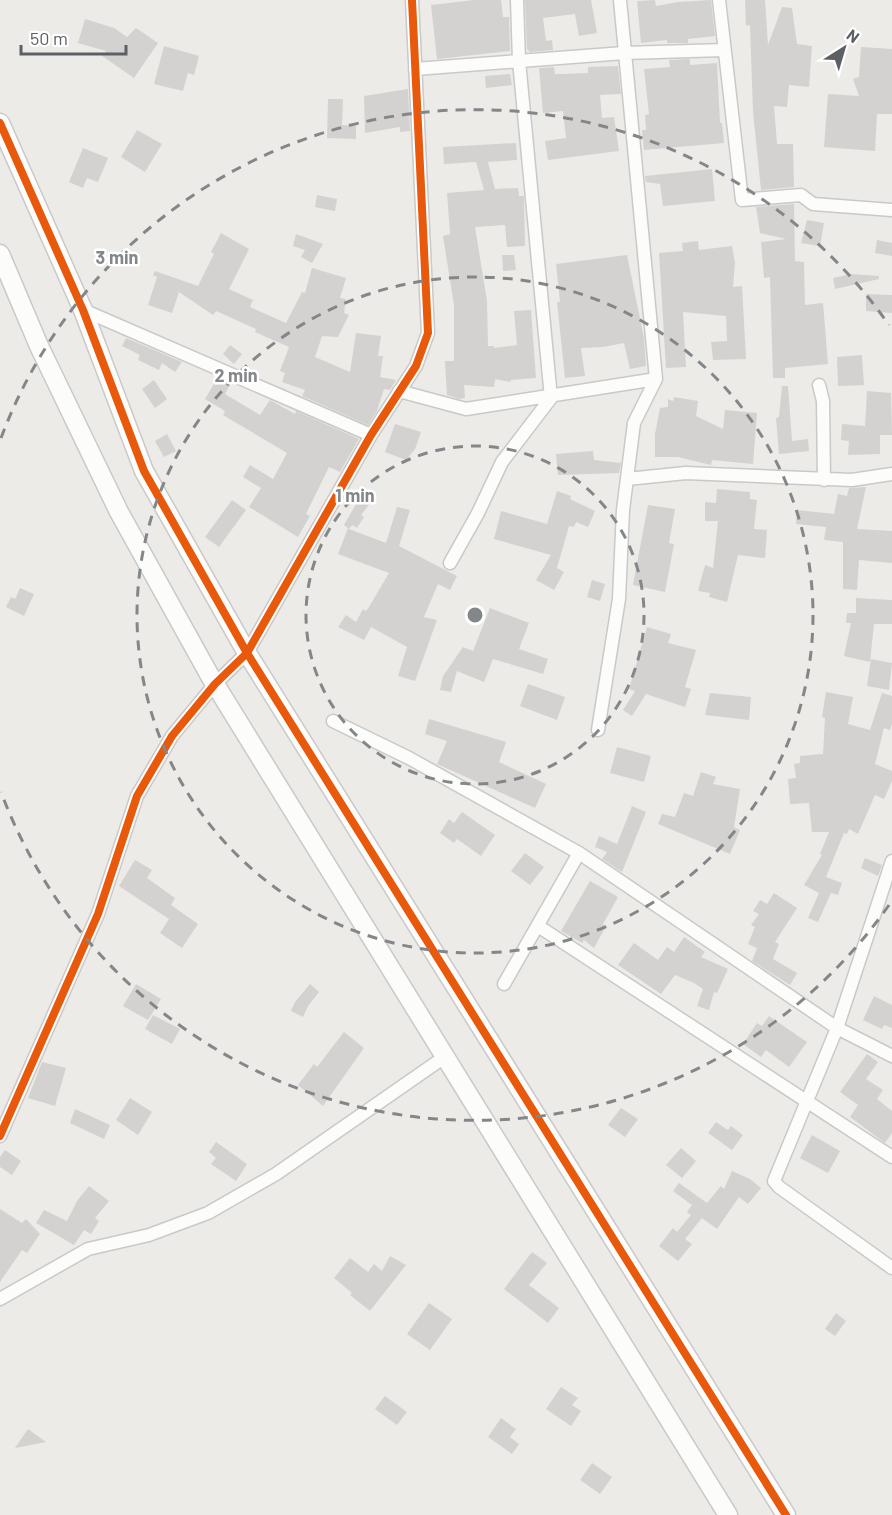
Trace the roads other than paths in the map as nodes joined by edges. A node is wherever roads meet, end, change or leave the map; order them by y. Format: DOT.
graph roads {
  1 [pos="412,0"];
  2 [pos="517,0"];
  3 [pos="620,0"];
  4 [pos="719,0"];
  5 [pos="724,50"];
  6 [pos="624,53"];
  7 [pos="519,61"];
  8 [pos="415,69"];
  9 [pos="0,123"];
  10 [pos="892,210"];
  11 [pos="0,254"];
  12 [pos="83,310"];
  13 [pos="656,379"];
  14 [pos="819,385"];
  15 [pos="399,391"];
  16 [pos="551,398"];
  17 [pos="371,435"];
  18 [pos="892,474"];
  19 [pos="627,479"];
  20 [pos="824,480"];
  21 [pos="450,563"];
  22 [pos="247,653"];
  23 [pos="215,684"];
  24 [pos="333,721"];
  25 [pos="598,730"];
  26 [pos="579,853"];
  27 [pos="892,861"];
  28 [pos="538,926"];
  29 [pos="504,984"];
  30 [pos="837,1028"];
  31 [pos="446,1056"];
  32 [pos="892,1056"];
  33 [pos="808,1100"];
  34 [pos="0,1136"];
  35 [pos="892,1157"];
  36 [pos="892,1268"];
  37 [pos="0,1299"];
  38 [pos="728,1515"];
  39 [pos="786,1515"];
  1 -- 8 [label="street"];
  2 -- 7 [label="street"];
  3 -- 6 [label="street"];
  4 -- 5 [label="street"];
  5 -- 6 [label="street"];
  5 -- 10 [label="street"];
  6 -- 7 [label="street"];
  6 -- 13 [label="street"];
  7 -- 8 [label="street"];
  7 -- 16 [label="street"];
  8 -- 15 [label="street"];
  9 -- 12 [label="street"];
  11 -- 23 [label="street"];
  12 -- 17 [label="street"];
  12 -- 22 [label="street"];
  13 -- 16 [label="street"];
  13 -- 19 [label="street"];
  14 -- 20 [label="street"];
  15 -- 16 [label="street"];
  15 -- 17 [label="street"];
  16 -- 21 [label="street"];
  17 -- 22 [label="street"];
  18 -- 20 [label="street"];
  19 -- 20 [label="street"];
  19 -- 25 [label="street"];
  22 -- 23 [label="street"];
  22 -- 39 [label="street"];
  23 -- 31 [label="street"];
  23 -- 34 [label="street"];
  24 -- 26 [label="street"];
  26 -- 28 [label="street"];
  26 -- 30 [label="street"];
  27 -- 30 [label="street"];
  28 -- 29 [label="street"];
  28 -- 33 [label="street"];
  30 -- 32 [label="street"];
  30 -- 33 [label="street"];
  31 -- 37 [label="street"];
  31 -- 38 [label="street"];
  33 -- 35 [label="street"];
  33 -- 36 [label="street"];
}
